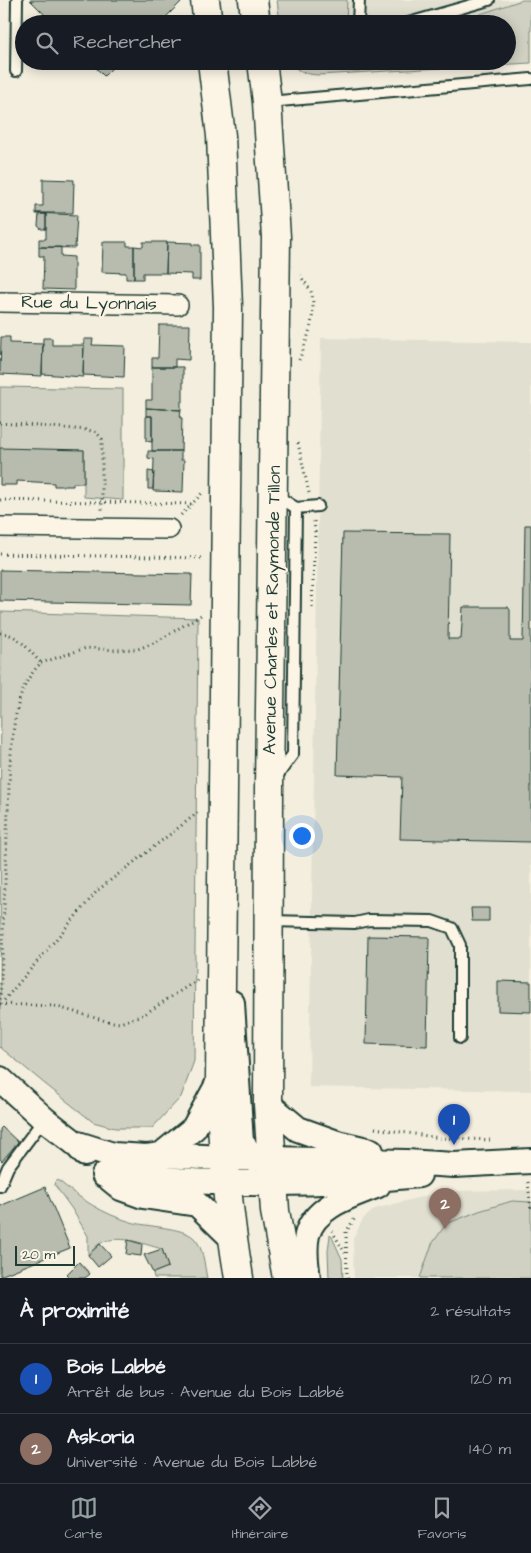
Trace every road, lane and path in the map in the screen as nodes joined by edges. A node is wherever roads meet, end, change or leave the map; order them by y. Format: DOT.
graph roads {
  1 [pos="17,0"];
  2 [pos="205,0"];
  3 [pos="253,0"];
  4 [pos="359,0"];
  5 [pos="489,0"];
  6 [pos="17,15"];
  7 [pos="207,15"];
  8 [pos="255,15"];
  9 [pos="358,15"];
  10 [pos="436,15"];
  11 [pos="213,70"];
  12 [pos="263,70"];
  13 [pos="531,79"];
  14 [pos="267,102"];
  15 [pos="0,302"];
  16 [pos="178,305"];
  17 [pos="312,315"];
  18 [pos="296,368"];
  19 [pos="0,423"];
  20 [pos="297,435"];
  21 [pos="205,488"];
  22 [pos="0,500"];
  23 [pos="285,501"];
  24 [pos="102,502"];
  25 [pos="315,506"];
  26 [pos="0,527"];
  27 [pos="102,528"];
  28 [pos="168,529"];
  29 [pos="0,554"];
  30 [pos="206,558"];
  31 [pos="312,609"];
  32 [pos="206,612"];
  33 [pos="0,633"];
  34 [pos="41,664"];
  35 [pos="204,808"];
  36 [pos="222,867"];
  37 [pos="268,921"];
  38 [pos="203,976"];
  39 [pos="0,1004"];
  40 [pos="460,1038"];
  41 [pos="0,1079"];
  42 [pos="220,1080"];
  43 [pos="268,1104"];
  44 [pos="44,1119"];
  45 [pos="374,1128"];
  46 [pos="499,1140"];
  47 [pos="75,1143"];
  48 [pos="161,1155"];
  49 [pos="225,1170"];
  50 [pos="402,1170"];
  51 [pos="264,1171"];
  52 [pos="530,1171"];
  53 [pos="104,1175"];
  54 [pos="0,1186"];
  55 [pos="531,1210"];
  56 [pos="359,1212"];
  57 [pos="328,1226"];
  58 [pos="232,1238"];
  59 [pos="346,1255"];
  60 [pos="239,1278"];
  61 [pos="274,1278"];
  62 [pos="287,1278"];
  63 [pos="308,1278"];
  64 [pos="347,1278"];
  1 -- 6 [label="lane"];
  2 -- 7 [label="main road"];
  3 -- 8 [label="main road"];
  4 -- 9 [label="lane"];
  5 -- 10 [label="lane"];
  11 -- 36 [label="main road, Avenue Charles et Raymonde Tillon"];
  12 -- 14 [label="main road, Avenue Charles et Raymonde Tillon"];
  13 -- 14 [label="lane"];
  14 -- 23 [label="main road, Avenue Charles et Raymonde Tillon"];
  15 -- 16 [label="street, Rue du Lyonnais"];
  17 -- 18 [label="path"];
  19 -- 24 [label="path"];
  20 -- 25 [label="path"];
  21 -- 24 [label="path"];
  22 -- 24 [label="path"];
  23 -- 25 [label="lane"];
  23 -- 37 [label="main road, Avenue Charles et Raymonde Tillon"];
  24 -- 27 [label="path"];
  25 -- 31 [label="path"];
  26 -- 27 [label="street"];
  27 -- 28 [label="street"];
  29 -- 30 [label="path"];
  32 -- 34 [label="path"];
  33 -- 34 [label="path"];
  34 -- 39 [label="path"];
  35 -- 39 [label="path"];
  36 -- 42 [label="main road, Avenue Charles et Raymonde Tillon"];
  36 -- 51 [label="street, Avenue Charles et Raymonde Tillon"];
  37 -- 40 [label="lane"];
  37 -- 43 [label="main road, Avenue Charles et Raymonde Tillon"];
  38 -- 39 [label="path"];
  41 -- 44 [label="street"];
  42 -- 48 [label="street"];
  42 -- 49 [label="main road, Avenue Charles et Raymonde Tillon"];
  43 -- 50 [label="street"];
  43 -- 51 [label="main road, Avenue Charles et Raymonde Tillon"];
  44 -- 47 [label="street"];
  44 -- 54 [label="lane"];
  45 -- 46 [label="path"];
  47 -- 48 [label="street"];
  47 -- 53 [label="street"];
  48 -- 49 [label="street"];
  49 -- 51 [label="street"];
  49 -- 53 [label="street"];
  49 -- 58 [label="main road, Avenue Charles et Raymonde Tillon"];
  50 -- 51 [label="street"];
  50 -- 52 [label="street"];
  50 -- 63 [label="street"];
  51 -- 61 [label="street, Avenue Charles et Raymonde Tillon"];
  51 -- 62 [label="main road, Avenue Charles et Raymonde Tillon"];
  52 -- 55 [label="path"];
  53 -- 58 [label="street"];
  56 -- 59 [label="path"];
  57 -- 59 [label="path"];
  58 -- 60 [label="main road, Avenue Charles et Raymonde Tillon"];
  59 -- 64 [label="path"];
}
